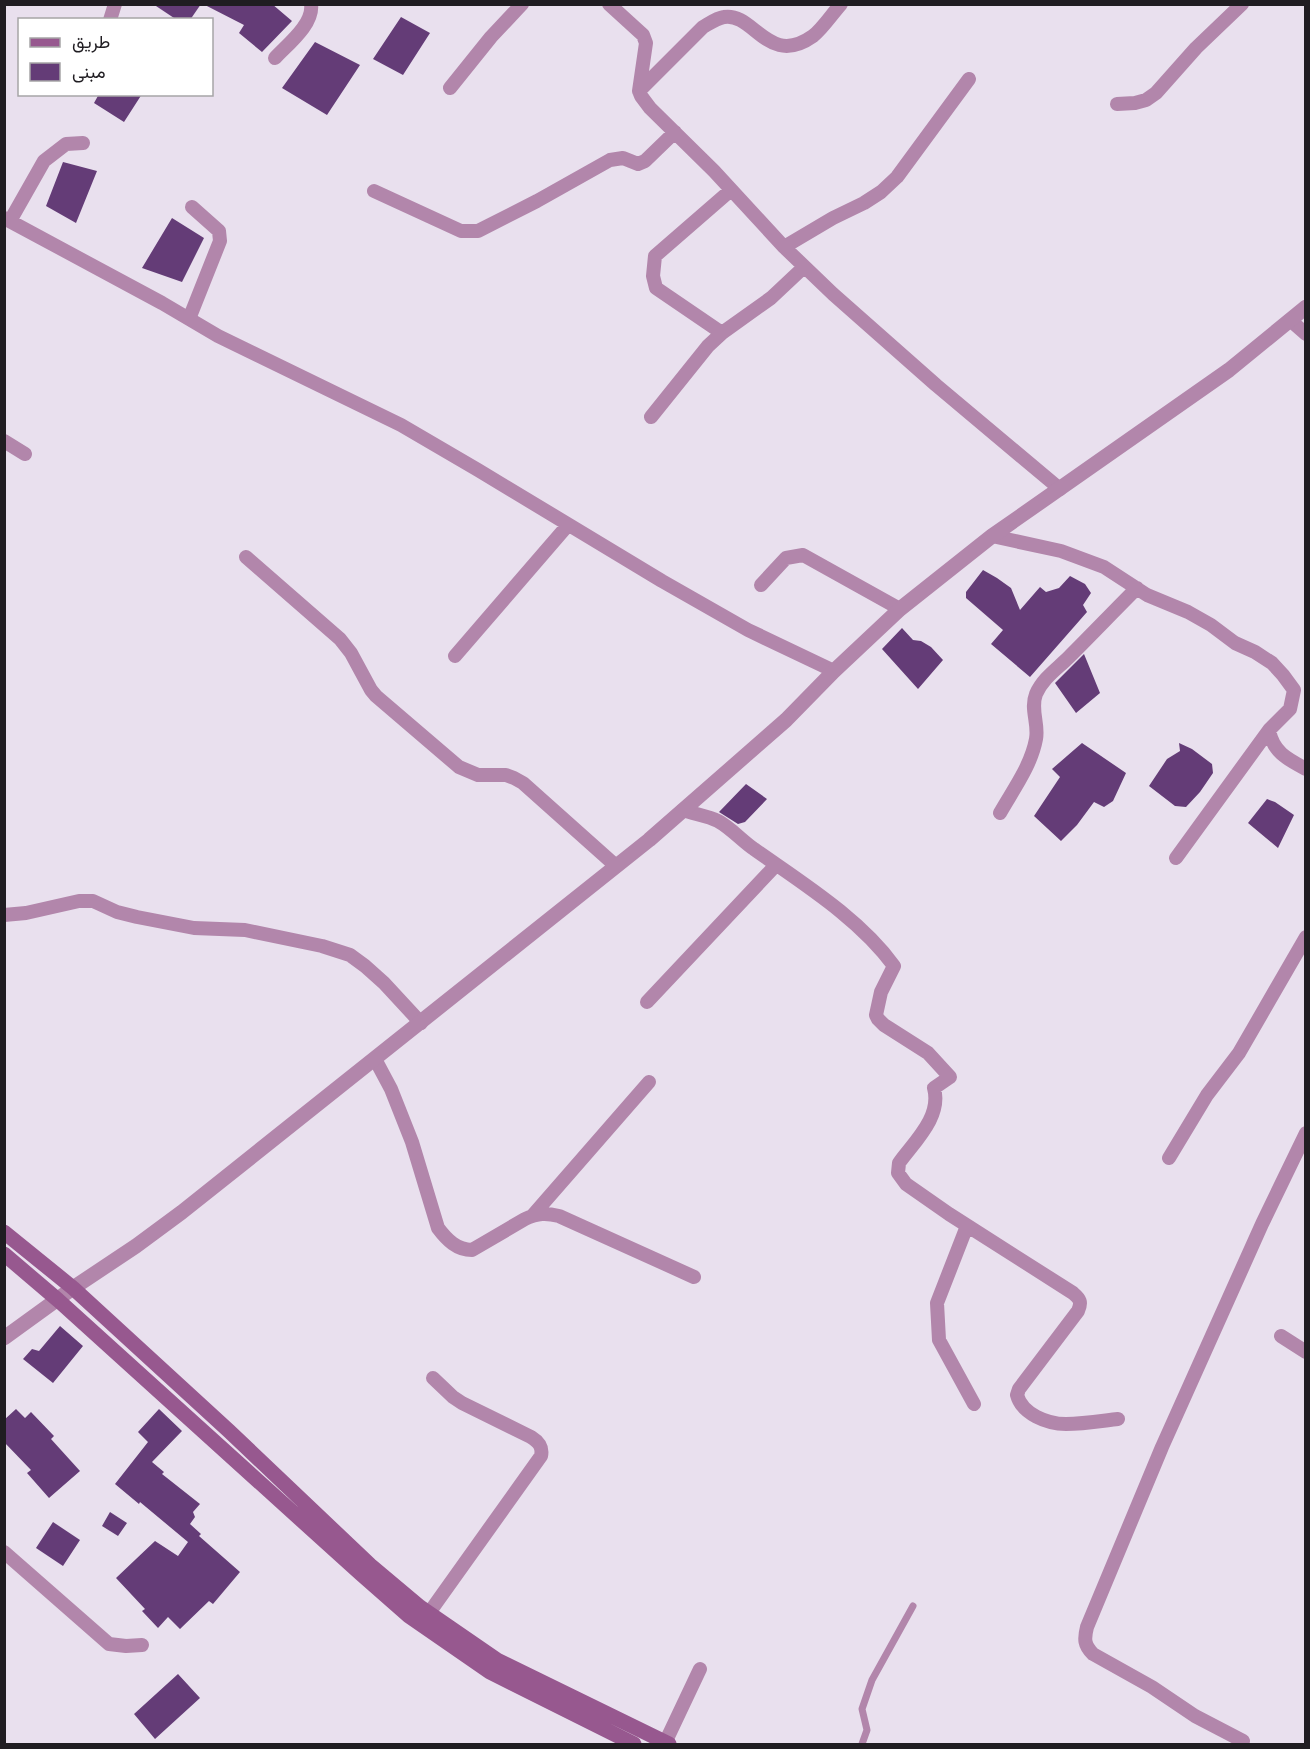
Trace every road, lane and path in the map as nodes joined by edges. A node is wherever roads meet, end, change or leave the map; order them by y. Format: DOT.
graph roads {
  1 [pos="311,4"];
  2 [pos="522,4"];
  3 [pos="609,4"];
  4 [pos="841,4"];
  5 [pos="1242,4"];
  6 [pos="275,58"];
  7 [pos="969,79"];
  8 [pos="450,88"];
  9 [pos="639,91"];
  10 [pos="1117,104"];
  11 [pos="675,132"];
  12 [pos="83,143"];
  13 [pos="731,190"];
  14 [pos="374,191"];
  15 [pos="192,207"];
  16 [pos="7,219"];
  17 [pos="783,247"];
  18 [pos="804,267"];
  19 [pos="1305,307"];
  20 [pos="189,318"];
  21 [pos="1290,320"];
  22 [pos="722,333"];
  23 [pos="1305,334"];
  24 [pos="651,417"];
  25 [pos="4,441"];
  26 [pos="25,454"];
  27 [pos="1059,489"];
  28 [pos="568,525"];
  29 [pos="992,536"];
  30 [pos="246,557"];
  31 [pos="761,585"];
  32 [pos="1137,588"];
  33 [pos="900,609"];
  34 [pos="455,656"];
  35 [pos="834,671"];
  36 [pos="1269,730"];
  37 [pos="1305,770"];
  38 [pos="683,810"];
  39 [pos="1000,813"];
  40 [pos="1176,858"];
  41 [pos="776,865"];
  42 [pos="616,866"];
  43 [pos="4,915"];
  44 [pos="1305,937"];
  45 [pos="647,1002"];
  46 [pos="421,1023"];
  47 [pos="375,1059"];
  48 [pos="650,1082"];
  49 [pos="1305,1133"];
  50 [pos="1169,1158"];
  51 [pos="533,1215"];
  52 [pos="967,1226"];
  53 [pos="4,1232"];
  54 [pos="4,1254"];
  55 [pos="694,1277"];
  56 [pos="73,1288"];
  57 [pos="58,1299"];
  58 [pos="1281,1336"];
  59 [pos="4,1338"];
  60 [pos="1305,1352"];
  61 [pos="433,1378"];
  62 [pos="974,1404"];
  63 [pos="1118,1419"];
  64 [pos="4,1552"];
  65 [pos="365,1570"];
  66 [pos="913,1606"];
  67 [pos="429,1613"];
  68 [pos="142,1645"];
  69 [pos="700,1669"];
  70 [pos="613,1740"];
  71 [pos="1243,1741"];
  72 [pos="634,1744"];
  73 [pos="667,1744"];
  74 [pos="862,1744"];
  1 -- 6 [label="street"];
  2 -- 8 [label="street"];
  3 -- 9 [label="street"];
  4 -- 9 [label="street"];
  5 -- 10 [label="street"];
  7 -- 17 [label="street"];
  9 -- 11 [label="street"];
  11 -- 13 [label="street"];
  11 -- 14 [label="street"];
  12 -- 16 [label="street"];
  13 -- 17 [label="street"];
  13 -- 22 [label="street"];
  15 -- 20 [label="street"];
  16 -- 20 [label="street"];
  17 -- 18 [label="street"];
  18 -- 22 [label="street"];
  18 -- 27 [label="street"];
  19 -- 21 [label="street"];
  20 -- 28 [label="street"];
  21 -- 23 [label="street"];
  21 -- 27 [label="street"];
  22 -- 24 [label="street"];
  25 -- 26 [label="street"];
  27 -- 29 [label="street"];
  28 -- 34 [label="street"];
  28 -- 35 [label="street"];
  29 -- 32 [label="street"];
  29 -- 33 [label="street"];
  30 -- 42 [label="street"];
  31 -- 33 [label="street"];
  32 -- 36 [label="street"];
  32 -- 39 [label="street"];
  33 -- 35 [label="street"];
  35 -- 38 [label="street"];
  36 -- 37 [label="street"];
  36 -- 40 [label="street"];
  38 -- 41 [label="street"];
  38 -- 42 [label="street"];
  41 -- 45 [label="street"];
  41 -- 52 [label="street"];
  42 -- 46 [label="street"];
  43 -- 46 [label="street"];
  44 -- 50 [label="street"];
  46 -- 47 [label="street"];
  47 -- 51 [label="street"];
  47 -- 56 [label="street"];
  48 -- 51 [label="street"];
  49 -- 71 [label="street"];
  51 -- 55 [label="street"];
  52 -- 62 [label="street"];
  52 -- 63 [label="street"];
  53 -- 56 [label="main road"];
  54 -- 57 [label="main road"];
  56 -- 57 [label="street"];
  56 -- 65 [label="main road"];
  57 -- 59 [label="street"];
  57 -- 65 [label="main road"];
  58 -- 60 [label="street"];
  61 -- 67 [label="street"];
  64 -- 68 [label="street"];
  65 -- 67 [label="main road"];
  65 -- 70 [label="main road"];
  66 -- 74 [label="lane"];
  67 -- 73 [label="main road"];
  69 -- 73 [label="street"];
  70 -- 72 [label="main road"];
}
